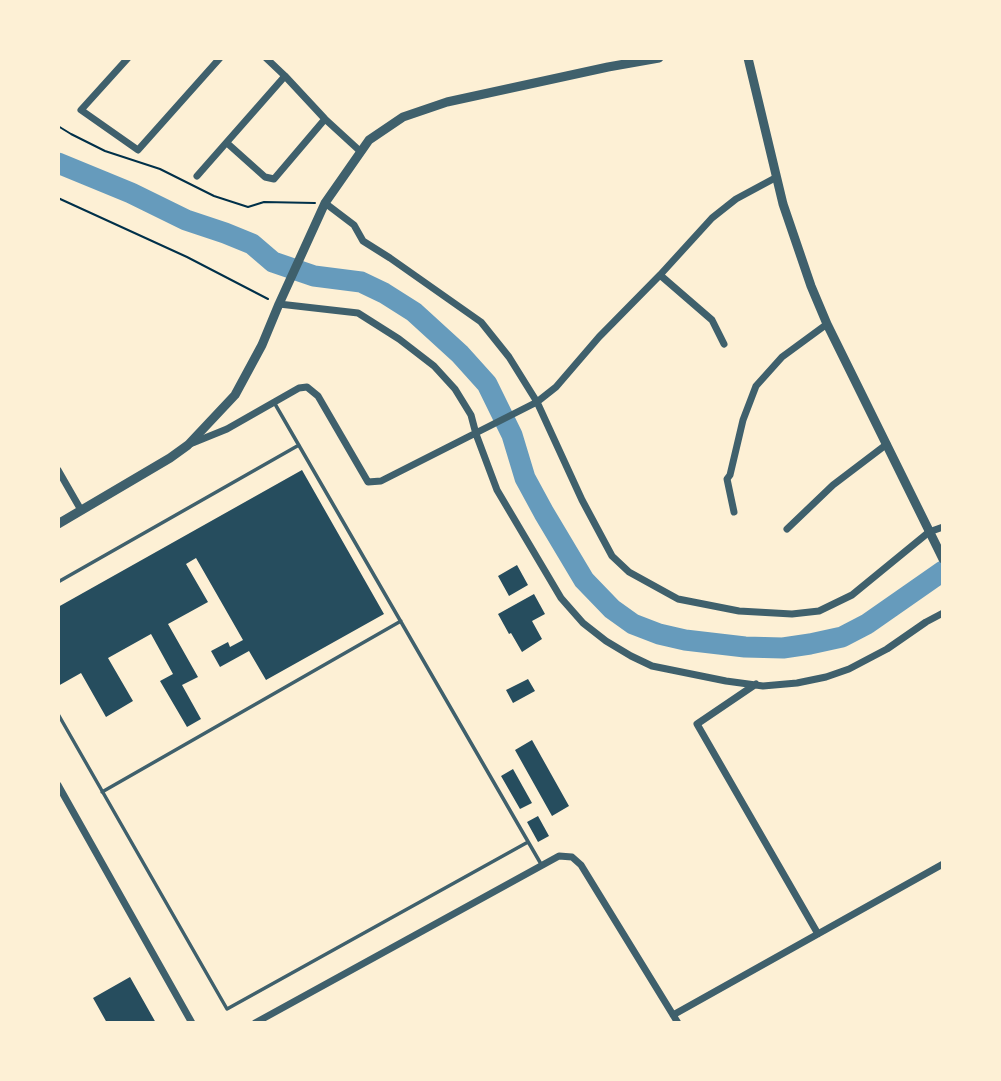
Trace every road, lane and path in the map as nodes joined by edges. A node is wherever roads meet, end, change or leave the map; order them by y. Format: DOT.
graph roads {
  1 [pos="128,58"];
  2 [pos="220,58"];
  3 [pos="659,58"];
  4 [pos="748,58"];
  5 [pos="271,60"];
  6 [pos="285,76"];
  7 [pos="325,119"];
  8 [pos="227,143"];
  9 [pos="361,152"];
  10 [pos="197,176"];
  11 [pos="775,178"];
  12 [pos="58,198"];
  13 [pos="325,203"];
  14 [pos="660,275"];
  15 [pos="280,302"];
  16 [pos="827,324"];
  17 [pos="724,344"];
  18 [pos="274,402"];
  19 [pos="537,402"];
  20 [pos="476,434"];
  21 [pos="299,444"];
  22 [pos="887,444"];
  23 [pos="188,445"];
  24 [pos="58,470"];
  25 [pos="81,510"];
  26 [pos="734,512"];
  27 [pos="58,524"];
  28 [pos="943,527"];
  29 [pos="787,529"];
  30 [pos="931,535"];
  31 [pos="943,559"];
  32 [pos="58,582"];
  33 [pos="943,613"];
  34 [pos="401,621"];
  35 [pos="756,684"];
  36 [pos="58,714"];
  37 [pos="58,785"];
  38 [pos="102,792"];
  39 [pos="528,842"];
  40 [pos="943,864"];
  41 [pos="542,866"];
  42 [pos="818,934"];
  43 [pos="673,1015"];
  44 [pos="192,1023"];
  45 [pos="255,1023"];
  46 [pos="678,1023"];
  1 -- 2 [label="street"];
  3 -- 9 [label="street"];
  4 -- 11 [label="street"];
  5 -- 6 [label="street"];
  6 -- 7 [label="street"];
  6 -- 8 [label="street"];
  7 -- 8 [label="street"];
  7 -- 9 [label="street"];
  8 -- 10 [label="street"];
  9 -- 13 [label="street"];
  11 -- 14 [label="street"];
  11 -- 16 [label="street"];
  12 -- 15 [label="path"];
  13 -- 15 [label="street"];
  13 -- 19 [label="street"];
  14 -- 17 [label="street"];
  14 -- 19 [label="street"];
  15 -- 20 [label="street"];
  15 -- 23 [label="street"];
  16 -- 22 [label="street"];
  16 -- 26 [label="street"];
  18 -- 20 [label="street"];
  18 -- 21 [label="lane"];
  18 -- 23 [label="street"];
  19 -- 20 [label="street"];
  19 -- 30 [label="street"];
  20 -- 35 [label="street"];
  21 -- 32 [label="lane"];
  21 -- 34 [label="lane"];
  22 -- 29 [label="street"];
  22 -- 30 [label="street"];
  23 -- 25 [label="street"];
  24 -- 25 [label="street"];
  25 -- 27 [label="street"];
  28 -- 30 [label="street"];
  30 -- 31 [label="street"];
  33 -- 35 [label="street"];
  34 -- 38 [label="lane"];
  34 -- 39 [label="lane"];
  35 -- 42 [label="street"];
  36 -- 38 [label="lane"];
  37 -- 44 [label="street"];
  38 -- 39 [label="lane"];
  39 -- 41 [label="lane"];
  40 -- 42 [label="street"];
  41 -- 43 [label="street"];
  41 -- 45 [label="street"];
  42 -- 43 [label="street"];
  43 -- 46 [label="street"];
}
